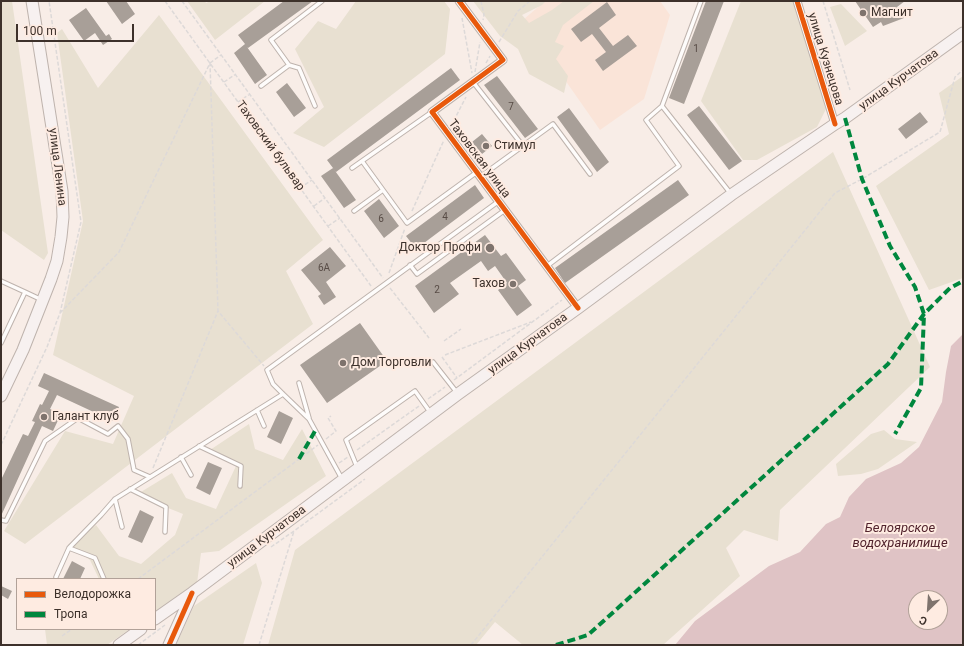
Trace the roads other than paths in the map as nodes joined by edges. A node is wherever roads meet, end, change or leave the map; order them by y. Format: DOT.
graph roads {
  1 [pos="32,1"];
  2 [pos="322,1"];
  3 [pos="459,1"];
  4 [pos="701,1"];
  5 [pos="797,1"];
  6 [pos="963,33"];
  7 [pos="290,65"];
  8 [pos="473,82"];
  9 [pos="261,86"];
  10 [pos="315,106"];
  11 [pos="662,106"];
  12 [pos="432,112"];
  13 [pos="835,124"];
  14 [pos="523,146"];
  15 [pos="362,161"];
  16 [pos="352,168"];
  17 [pos="590,174"];
  18 [pos="479,175"];
  19 [pos="383,190"];
  20 [pos="731,195"];
  21 [pos="499,201"];
  22 [pos="505,210"];
  23 [pos="354,211"];
  24 [pos="410,265"];
  25 [pos="547,267"];
  26 [pos="1,281"];
  27 [pos="25,292"];
  28 [pos="43,301"];
  29 [pos="578,308"];
  30 [pos="1,343"];
  31 [pos="433,362"];
  32 [pos="299,383"];
  33 [pos="283,394"];
  34 [pos="458,394"];
  35 [pos="1,396"];
  36 [pos="257,410"];
  37 [pos="432,414"];
  38 [pos="309,419"];
  39 [pos="264,426"];
  40 [pos="199,446"];
  41 [pos="181,457"];
  42 [pos="358,469"];
  43 [pos="191,475"];
  44 [pos="150,477"];
  45 [pos="343,481"];
  46 [pos="240,486"];
  47 [pos="130,490"];
  48 [pos="115,499"];
  49 [pos="1,520"];
  50 [pos="122,527"];
  51 [pos="165,532"];
  52 [pos="69,548"];
  53 [pos="56,577"];
  54 [pos="104,578"];
  55 [pos="192,593"];
  56 [pos="156,618"];
  57 [pos="140,630"];
  58 [pos="119,645"];
  59 [pos="169,645"];
  1 -- 28 [label="main road, улица Ленина"];
  2 -- 7 [label="lane"];
  3 -- 8 [label="street"];
  4 -- 11 [label="lane"];
  5 -- 13 [label="street, улица Кузнецова"];
  6 -- 13 [label="main road, улица Курчатова"];
  7 -- 9 [label="lane"];
  7 -- 10 [label="lane"];
  8 -- 12 [label="street"];
  8 -- 14 [label="lane"];
  11 -- 20 [label="lane"];
  11 -- 25 [label="lane"];
  12 -- 15 [label="lane"];
  12 -- 18 [label="street, Таховская улица"];
  13 -- 20 [label="main road, улица Курчатова"];
  14 -- 17 [label="lane"];
  14 -- 18 [label="lane"];
  15 -- 16 [label="lane"];
  15 -- 19 [label="lane"];
  18 -- 19 [label="lane"];
  18 -- 21 [label="street, Таховская улица"];
  19 -- 23 [label="lane"];
  20 -- 29 [label="main road, улица Курчатова"];
  21 -- 22 [label="street, Таховская улица"];
  21 -- 24 [label="lane"];
  22 -- 24 [label="lane"];
  22 -- 25 [label="street, Таховская улица"];
  24 -- 33 [label="lane"];
  25 -- 29 [label="street, Таховская улица"];
  26 -- 27 [label="lane"];
  27 -- 28 [label="lane"];
  27 -- 30 [label="lane"];
  28 -- 35 [label="main road, улица Ленина"];
  29 -- 34 [label="main road, улица Курчатова"];
  31 -- 34 [label="lane"];
  32 -- 38 [label="lane"];
  33 -- 36 [label="lane"];
  33 -- 38 [label="lane"];
  34 -- 37 [label="main road, улица Курчатова"];
  36 -- 39 [label="lane"];
  36 -- 40 [label="lane"];
  37 -- 42 [label="main road, улица Курчатова"];
  37 -- 42 [label="lane"];
  38 -- 45 [label="lane"];
  40 -- 41 [label="lane"];
  40 -- 46 [label="lane"];
  41 -- 43 [label="lane"];
  41 -- 44 [label="lane"];
  42 -- 45 [label="main road, улица Курчатова"];
  44 -- 47 [label="lane"];
  44 -- 49 [label="lane"];
  45 -- 55 [label="main road, улица Курчатова"];
  47 -- 48 [label="lane"];
  47 -- 51 [label="lane"];
  48 -- 50 [label="lane"];
  48 -- 52 [label="lane"];
  52 -- 53 [label="lane"];
  52 -- 54 [label="lane"];
  55 -- 56 [label="main road, улица Курчатова"];
  55 -- 59 [label="main road"];
  57 -- 58 [label="main road"];
}
